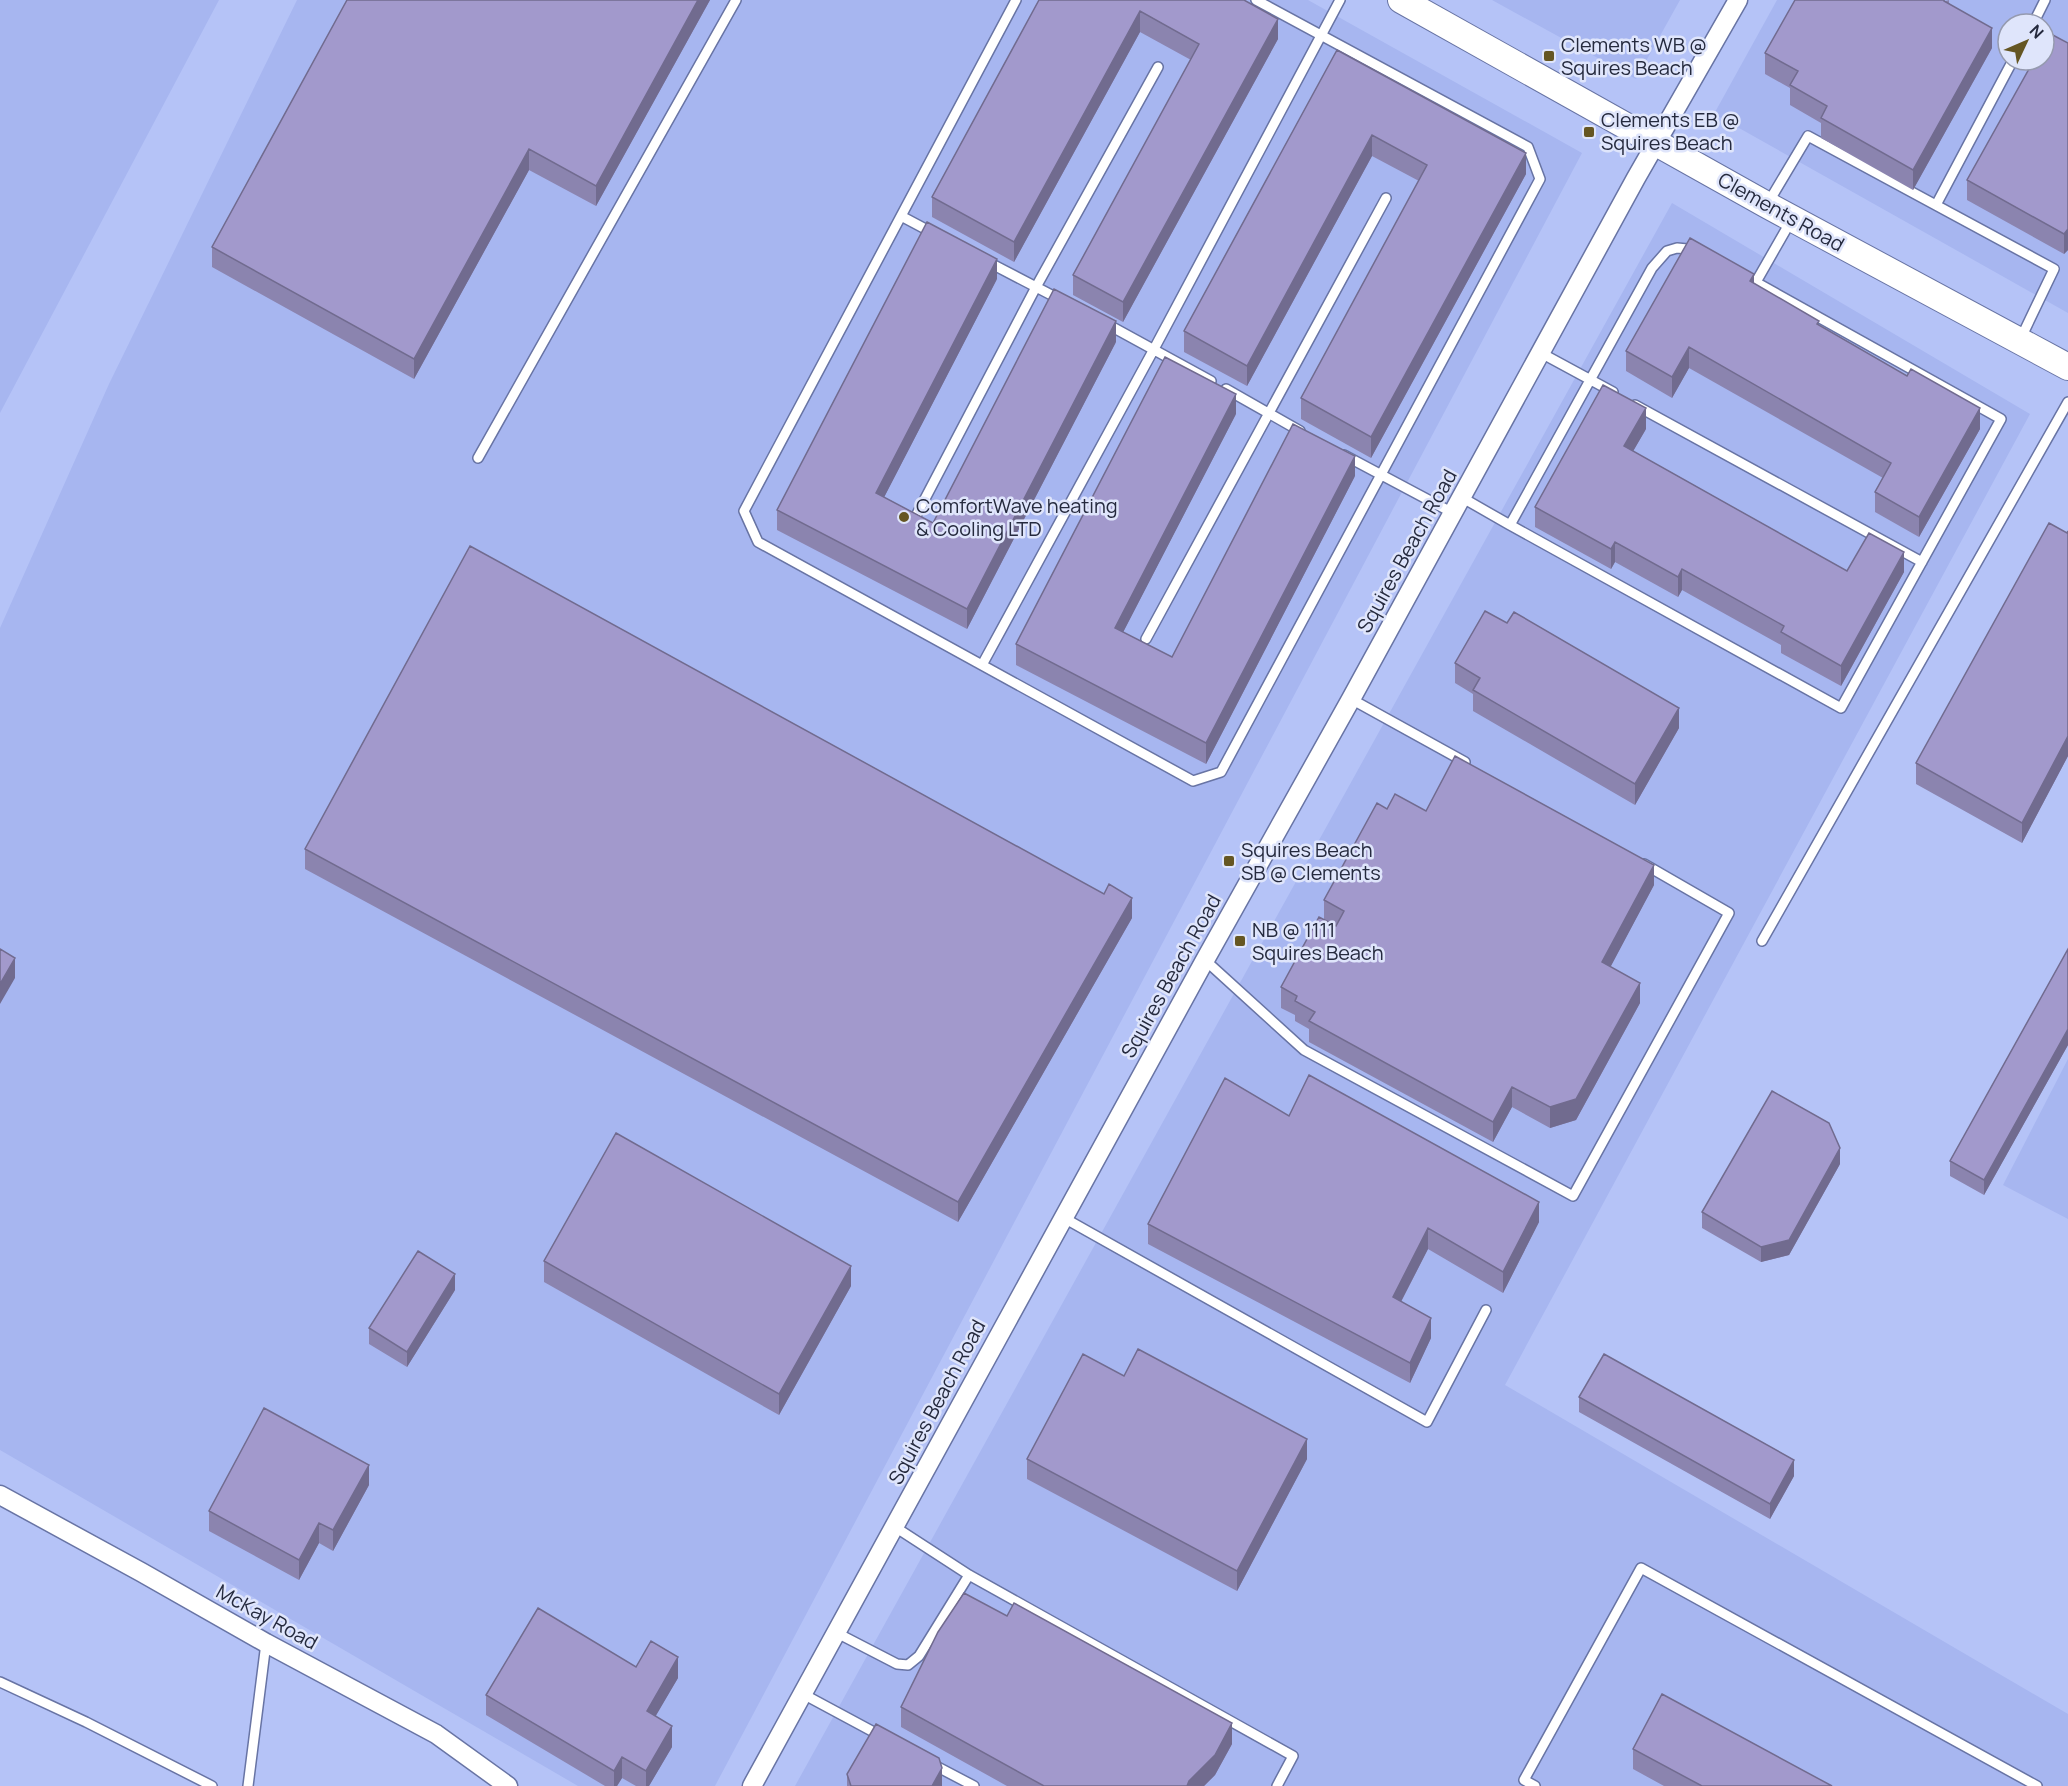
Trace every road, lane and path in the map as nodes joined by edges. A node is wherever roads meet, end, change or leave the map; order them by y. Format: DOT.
graph roads {
  1 [pos="736,0"];
  2 [pos="1016,0"];
  3 [pos="1256,0"];
  4 [pos="1340,0"];
  5 [pos="1401,0"];
  6 [pos="1738,0"];
  7 [pos="1321,35"];
  8 [pos="1158,67"];
  9 [pos="2007,72"];
  10 [pos="1657,144"];
  11 [pos="1386,198"];
  12 [pos="1767,205"];
  13 [pos="1936,206"];
  14 [pos="901,216"];
  15 [pos="1793,218"];
  16 [pos="942,238"];
  17 [pos="974,255"];
  18 [pos="1756,282"];
  19 [pos="1036,287"];
  20 [pos="1066,303"];
  21 [pos="1095,318"];
  22 [pos="2019,340"];
  23 [pos="1154,349"];
  24 [pos="1541,353"];
  25 [pos="2068,367"];
  26 [pos="1590,380"];
  27 [pos="1621,397"];
  28 [pos="2068,402"];
  29 [pos="1631,403"];
  30 [pos="1268,413"];
  31 [pos="1309,436"];
  32 [pos="1339,453"];
  33 [pos="478,458"];
  34 [pos="1380,476"];
  35 [pos="1457,505"];
  36 [pos="917,514"];
  37 [pos="1510,525"];
  38 [pos="1922,562"];
  39 [pos="1146,639"];
  40 [pos="982,665"];
  41 [pos="1352,699"];
  42 [pos="1475,768"];
  43 [pos="1638,861"];
  44 [pos="1762,941"];
  45 [pos="1205,960"];
  46 [pos="1064,1218"];
  47 [pos="1486,1310"];
  48 [pos="0,1495"];
  49 [pos="895,1527"];
  50 [pos="969,1575"];
  51 [pos="837,1633"];
  52 [pos="266,1643"];
  53 [pos="0,1682"];
  54 [pos="803,1694"];
  55 [pos="893,1743"];
  56 [pos="923,1759"];
  57 [pos="212,1786"];
  58 [pos="248,1786"];
  59 [pos="508,1786"];
  60 [pos="752,1786"];
  61 [pos="974,1786"];
  62 [pos="1277,1786"];
  63 [pos="1535,1786"];
  64 [pos="2037,1786"];
  1 -- 33 [label="lane"];
  2 -- 14 [label="lane"];
  3 -- 7 [label="lane"];
  4 -- 7 [label="lane"];
  5 -- 10 [label="street, Clements Road"];
  6 -- 10 [label="street, Squires Beach Road"];
  7 -- 23 [label="lane"];
  7 -- 34 [label="lane"];
  8 -- 19 [label="lane"];
  9 -- 13 [label="lane"];
  10 -- 12 [label="street, Clements Road"];
  10 -- 24 [label="street, Squires Beach Road"];
  11 -- 30 [label="lane"];
  12 -- 13 [label="lane"];
  12 -- 15 [label="street, Clements Road"];
  13 -- 22 [label="lane"];
  14 -- 16 [label="lane"];
  14 -- 40 [label="lane"];
  15 -- 18 [label="lane"];
  15 -- 22 [label="street, Clements Road"];
  17 -- 19 [label="lane"];
  18 -- 26 [label="lane"];
  18 -- 38 [label="lane"];
  19 -- 20 [label="lane"];
  19 -- 36 [label="lane"];
  21 -- 23 [label="lane"];
  22 -- 25 [label="street, Clements Road"];
  23 -- 30 [label="lane"];
  23 -- 40 [label="lane"];
  24 -- 26 [label="lane"];
  24 -- 35 [label="street, Squires Beach Road"];
  26 -- 27 [label="lane"];
  26 -- 37 [label="lane"];
  28 -- 44 [label="lane"];
  29 -- 38 [label="lane"];
  30 -- 31 [label="lane"];
  30 -- 39 [label="lane"];
  32 -- 34 [label="lane"];
  34 -- 35 [label="lane"];
  34 -- 40 [label="lane"];
  35 -- 37 [label="lane"];
  35 -- 41 [label="street, Squires Beach Road"];
  37 -- 38 [label="lane"];
  41 -- 42 [label="lane"];
  41 -- 45 [label="street, Squires Beach Road"];
  43 -- 45 [label="lane"];
  45 -- 46 [label="street, Squires Beach Road"];
  46 -- 47 [label="lane"];
  46 -- 49 [label="street, Squires Beach Road"];
  48 -- 52 [label="street, McKay Road"];
  49 -- 50 [label="lane"];
  49 -- 51 [label="street, Squires Beach Road"];
  50 -- 51 [label="lane"];
  50 -- 62 [label="lane"];
  51 -- 54 [label="street, Squires Beach Road"];
  52 -- 58 [label="lane"];
  52 -- 59 [label="street, McKay Road"];
  53 -- 57 [label="lane"];
  54 -- 55 [label="lane"];
  54 -- 60 [label="street, Squires Beach Road"];
  56 -- 61 [label="lane"];
  63 -- 64 [label="lane"];
}
